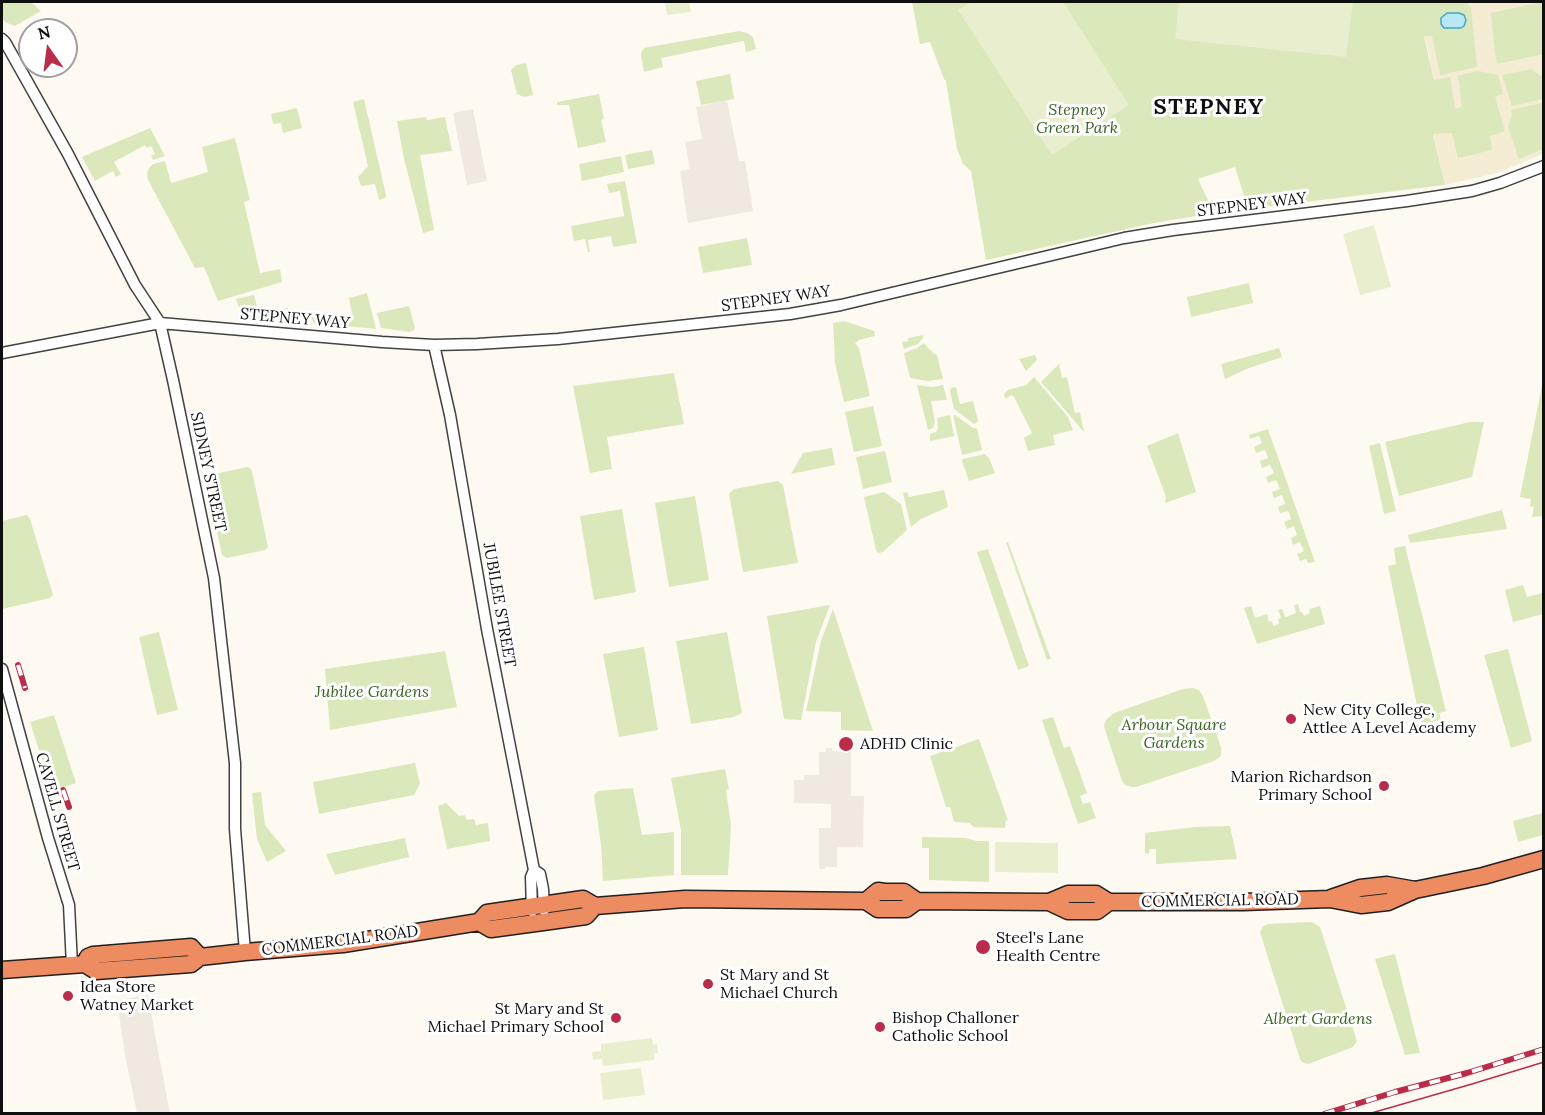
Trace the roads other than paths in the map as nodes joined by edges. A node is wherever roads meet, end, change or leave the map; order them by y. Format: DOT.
graph roads {
  1 [pos="2,39"];
  2 [pos="1544,166"];
  3 [pos="160,323"];
  4 [pos="434,345"];
  5 [pos="2,353"];
  6 [pos="2,669"];
  7 [pos="1544,859"];
  8 [pos="538,905"];
  9 [pos="595,906"];
  10 [pos="479,922"];
  11 [pos="537,923"];
  12 [pos="245,952"];
  13 [pos="79,964"];
  14 [pos="2,970"];
  1 -- 3 [label="street, SIDNEY STREET"];
  2 -- 4 [label="street, STEPNEY WAY"];
  3 -- 4 [label="street, STEPNEY WAY"];
  3 -- 5 [label="street, STEPNEY WAY"];
  3 -- 12 [label="street, SIDNEY STREET"];
  4 -- 8 [label="street, JUBILEE STREET"];
  6 -- 13 [label="street, CAVELL STREET"];
  7 -- 9 [label="highway, COMMERCIAL ROAD"];
  8 -- 9 [label="highway, COMMERCIAL ROAD"];
  8 -- 10 [label="highway, COMMERCIAL ROAD"];
  8 -- 11 [label="street, JUBILEE STREET"];
  9 -- 11 [label="highway, COMMERCIAL ROAD"];
  10 -- 11 [label="highway, COMMERCIAL ROAD"];
  10 -- 12 [label="highway, COMMERCIAL ROAD"];
  12 -- 13 [label="highway, COMMERCIAL ROAD"];
  13 -- 14 [label="highway, COMMERCIAL ROAD"];
}
